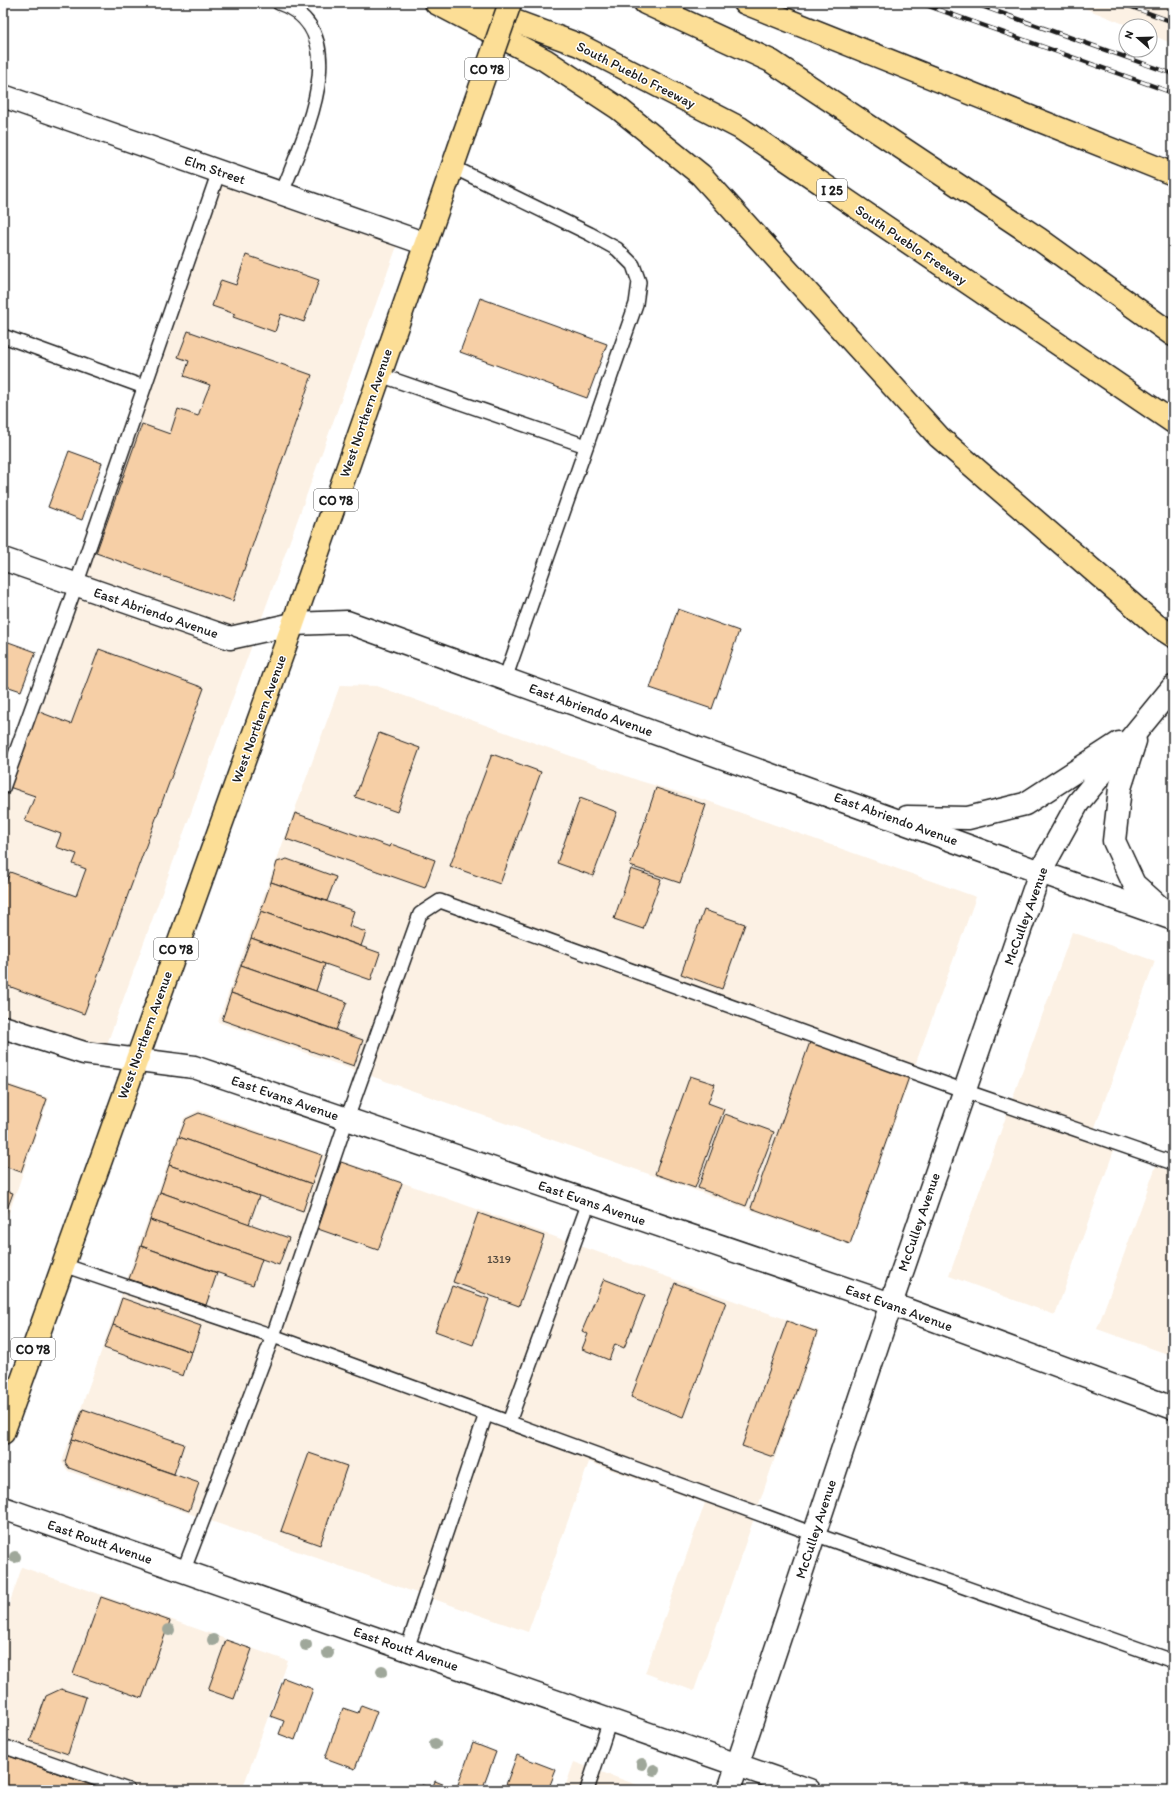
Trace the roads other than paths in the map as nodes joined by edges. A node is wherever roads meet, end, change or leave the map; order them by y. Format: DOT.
graph roads {
  1 [pos="279,3"];
  2 [pos="436,3"];
  3 [pos="466,3"];
  4 [pos="510,3"];
  5 [pos="645,3"];
  6 [pos="744,3"];
  7 [pos="3,96"];
  8 [pos="453,167"];
  9 [pos="219,171"];
  10 [pos="1173,174"];
  11 [pos="282,193"];
  12 [pos="426,244"];
  13 [pos="1173,335"];
  14 [pos="3,336"];
  15 [pos="380,375"];
  16 [pos="144,387"];
  17 [pos="1173,422"];
  18 [pos="586,446"];
  19 [pos="3,559"];
  20 [pos="76,585"];
  21 [pos="293,624"];
  22 [pos="1173,636"];
  23 [pos="506,679"];
  24 [pos="1173,687"];
  25 [pos="1140,728"];
  26 [pos="3,788"];
  27 [pos="890,817"];
  28 [pos="1040,872"];
  29 [pos="1173,919"];
  30 [pos="3,1027"];
  31 [pos="136,1059"];
  32 [pos="965,1091"];
  33 [pos="347,1119"];
  34 [pos="1173,1163"];
  35 [pos="589,1202"];
  36 [pos="63,1265"];
  37 [pos="891,1304"];
  38 [pos="273,1336"];
  39 [pos="1173,1408"];
  40 [pos="486,1414"];
  41 [pos="509,1422"];
  42 [pos="3,1433"];
  43 [pos="3,1508"];
  44 [pos="814,1534"];
  45 [pos="183,1572"];
  46 [pos="407,1649"];
  47 [pos="1173,1662"];
  48 [pos="610,1720"];
  49 [pos="3,1746"];
  50 [pos="737,1765"];
  51 [pos="128,1790"];
  52 [pos="587,1790"];
  53 [pos="729,1790"];
  54 [pos="809,1790"];
  1 -- 11 [label="lane"];
  2 -- 22 [label="main road"];
  3 -- 17 [label="main road, South Pueblo Freeway / I 25"];
  4 -- 8 [label="main road, West Northern Avenue / CO 78, bridge"];
  5 -- 13 [label="main road"];
  6 -- 10 [label="main road"];
  7 -- 9 [label="street, Elm Street"];
  8 -- 12 [label="main road, West Northern Avenue / CO 78"];
  8 -- 18 [label="lane"];
  9 -- 11 [label="street, Elm Street"];
  9 -- 16 [label="lane"];
  11 -- 12 [label="street, Elm Street"];
  12 -- 15 [label="main road, West Northern Avenue / CO 78"];
  14 -- 16 [label="lane"];
  15 -- 18 [label="lane"];
  15 -- 21 [label="main road, West Northern Avenue / CO 78"];
  16 -- 20 [label="lane"];
  18 -- 23 [label="lane"];
  19 -- 20 [label="street, East Abriendo Avenue"];
  20 -- 21 [label="street, East Abriendo Avenue"];
  20 -- 26 [label="lane"];
  21 -- 23 [label="street, East Abriendo Avenue"];
  21 -- 31 [label="main road, West Northern Avenue / CO 78"];
  23 -- 27 [label="street, East Abriendo Avenue"];
  24 -- 25 [label="street, McCulley Avenue"];
  25 -- 27 [label="street"];
  25 -- 28 [label="street, McCulley Avenue"];
  25 -- 29 [label="street"];
  27 -- 28 [label="street, East Abriendo Avenue"];
  28 -- 29 [label="street, East Abriendo Avenue"];
  28 -- 32 [label="street, McCulley Avenue"];
  30 -- 31 [label="street, East Evans Avenue"];
  31 -- 33 [label="street, East Evans Avenue"];
  31 -- 36 [label="main road, West Northern Avenue / CO 78"];
  32 -- 33 [label="lane"];
  32 -- 34 [label="lane"];
  32 -- 37 [label="street, McCulley Avenue"];
  33 -- 35 [label="street, East Evans Avenue"];
  33 -- 38 [label="lane"];
  35 -- 37 [label="street, East Evans Avenue"];
  35 -- 41 [label="lane"];
  36 -- 38 [label="lane"];
  36 -- 42 [label="main road, West Northern Avenue / CO 78"];
  37 -- 39 [label="street, East Evans Avenue"];
  37 -- 44 [label="street, McCulley Avenue"];
  38 -- 40 [label="lane"];
  38 -- 45 [label="lane"];
  40 -- 41 [label="lane"];
  40 -- 46 [label="lane"];
  41 -- 44 [label="lane"];
  43 -- 45 [label="street, East Routt Avenue"];
  44 -- 47 [label="lane"];
  44 -- 50 [label="street, McCulley Avenue"];
  45 -- 46 [label="street, East Routt Avenue"];
  46 -- 48 [label="street, East Routt Avenue"];
  48 -- 50 [label="street, East Routt Avenue"];
  48 -- 52 [label="lane"];
  49 -- 51 [label="lane"];
  50 -- 53 [label="street, McCulley Avenue"];
  50 -- 54 [label="street, East Routt Avenue"];
}
